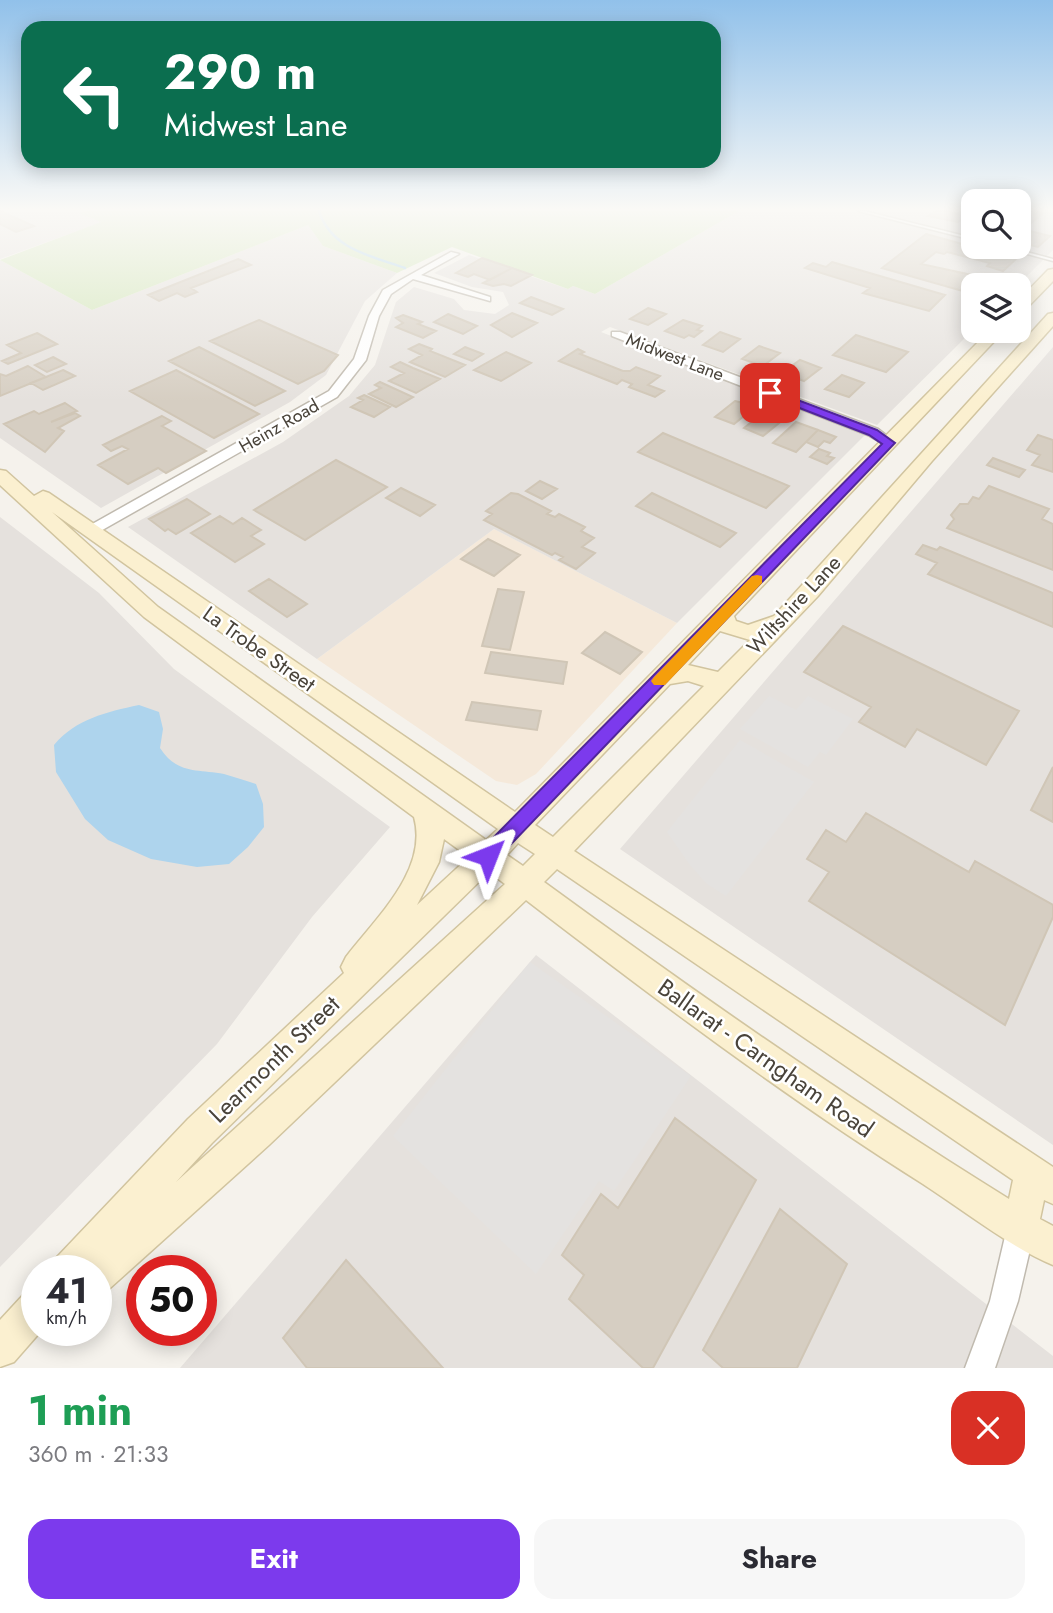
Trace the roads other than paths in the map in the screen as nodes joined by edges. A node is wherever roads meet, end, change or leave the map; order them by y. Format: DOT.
graph roads {
  1 [pos="1050,275"];
  2 [pos="411,276"];
  3 [pos="1031,295"];
  4 [pos="486,299"];
  5 [pos="1053,317"];
  6 [pos="616,334"];
  7 [pos="988,343"];
  8 [pos="907,450"];
  9 [pos="0,475"];
  10 [pos="92,530"];
  11 [pos="136,598"];
  12 [pos="723,615"];
  13 [pos="782,621"];
  14 [pos="273,672"];
  15 [pos="663,677"];
  16 [pos="723,682"];
  17 [pos="315,733"];
  18 [pos="425,811"];
  19 [pos="516,827"];
  20 [pos="554,852"];
  21 [pos="488,856"];
  22 [pos="524,884"];
  23 [pos="324,1011"];
  24 [pos="1042,1181"];
  25 [pos="1021,1228"];
  26 [pos="1053,1247"];
  27 [pos="84,1255"];
  28 [pos="112,1262"];
  29 [pos="21,1325"];
  30 [pos="21,1343"];
  31 [pos="0,1348"];
  32 [pos="0,1361"];
  33 [pos="980,1368"];
  1 -- 3 [label="main road"];
  2 -- 4 [label="street"];
  2 -- 10 [label="street, Heinz Road"];
  5 -- 8 [label="main road, Wiltshire Lane"];
  6 -- 8 [label="street, Midwest Lane"];
  7 -- 8 [label="main road, Wiltshire Lane"];
  8 -- 12 [label="main road, Wiltshire Lane"];
  8 -- 13 [label="main road, Wiltshire Lane"];
  9 -- 10 [label="main road, La Trobe Street"];
  9 -- 11 [label="main road, La Trobe Street"];
  10 -- 11 [label="main road"];
  10 -- 14 [label="main road, La Trobe Street"];
  11 -- 17 [label="main road, La Trobe Street"];
  12 -- 13 [label="main road"];
  12 -- 15 [label="main road, Wiltshire Lane"];
  13 -- 16 [label="main road, Wiltshire Lane"];
  14 -- 17 [label="main road"];
  14 -- 19 [label="main road, La Trobe Street"];
  15 -- 16 [label="main road"];
  15 -- 19 [label="main road, Wiltshire Lane"];
  16 -- 20 [label="main road, Wiltshire Lane"];
  17 -- 18 [label="main road, La Trobe Street"];
  18 -- 21 [label="main road, La Trobe Street"];
  18 -- 23 [label="main road"];
  19 -- 20 [label="main road"];
  19 -- 21 [label="main road, Wiltshire Lane"];
  20 -- 22 [label="main road, Wiltshire Lane"];
  20 -- 24 [label="main road"];
  21 -- 22 [label="main road, Ballarat - Carngham Road"];
  21 -- 23 [label="main road, Learmonth Street"];
  22 -- 25 [label="main road, Ballarat - Carngham Road"];
  22 -- 28 [label="main road, Learmonth Street"];
  23 -- 27 [label="main road, Learmonth Street"];
  24 -- 25 [label="main road"];
  25 -- 26 [label="main road, Ballarat - Carngham Road"];
  25 -- 33 [label="street"];
  29 -- 31 [label="main road"];
  30 -- 32 [label="main road"];
}
